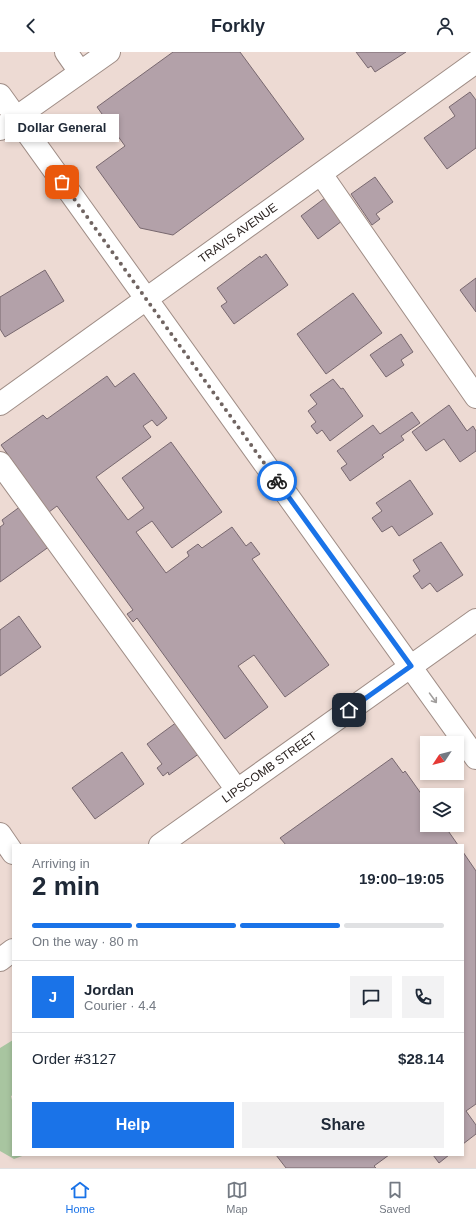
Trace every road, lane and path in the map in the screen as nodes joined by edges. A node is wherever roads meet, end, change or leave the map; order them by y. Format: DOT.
graph roads {
  1 [pos="66,52"];
  2 [pos="109,52"];
  3 [pos="476,62"];
  4 [pos="80,72"];
  5 [pos="0,95"];
  6 [pos="8,123"];
  7 [pos="321,174"];
  8 [pos="146,299"];
  9 [pos="476,397"];
  10 [pos="0,404"];
  11 [pos="0,463"];
  12 [pos="476,620"];
  13 [pos="411,666"];
  14 [pos="476,758"];
  15 [pos="237,790"];
  16 [pos="0,834"];
  17 [pos="161,844"];
  18 [pos="12,852"];
  19 [pos="12,951"];
  20 [pos="0,960"];
  1 -- 4 [label="street"];
  2 -- 4 [label="street"];
  3 -- 7 [label="street, TRAVIS AVENUE"];
  4 -- 6 [label="street"];
  5 -- 6 [label="street"];
  6 -- 8 [label="street"];
  7 -- 8 [label="street, TRAVIS AVENUE"];
  7 -- 9 [label="street"];
  8 -- 10 [label="street, TRAVIS AVENUE"];
  8 -- 13 [label="street"];
  11 -- 15 [label="street"];
  12 -- 13 [label="street, LIPSCOMB STREET"];
  13 -- 14 [label="street, one-way"];
  13 -- 15 [label="street, LIPSCOMB STREET"];
  15 -- 17 [label="street, LIPSCOMB STREET"];
  16 -- 18 [label="street"];
  19 -- 20 [label="street"];
}
